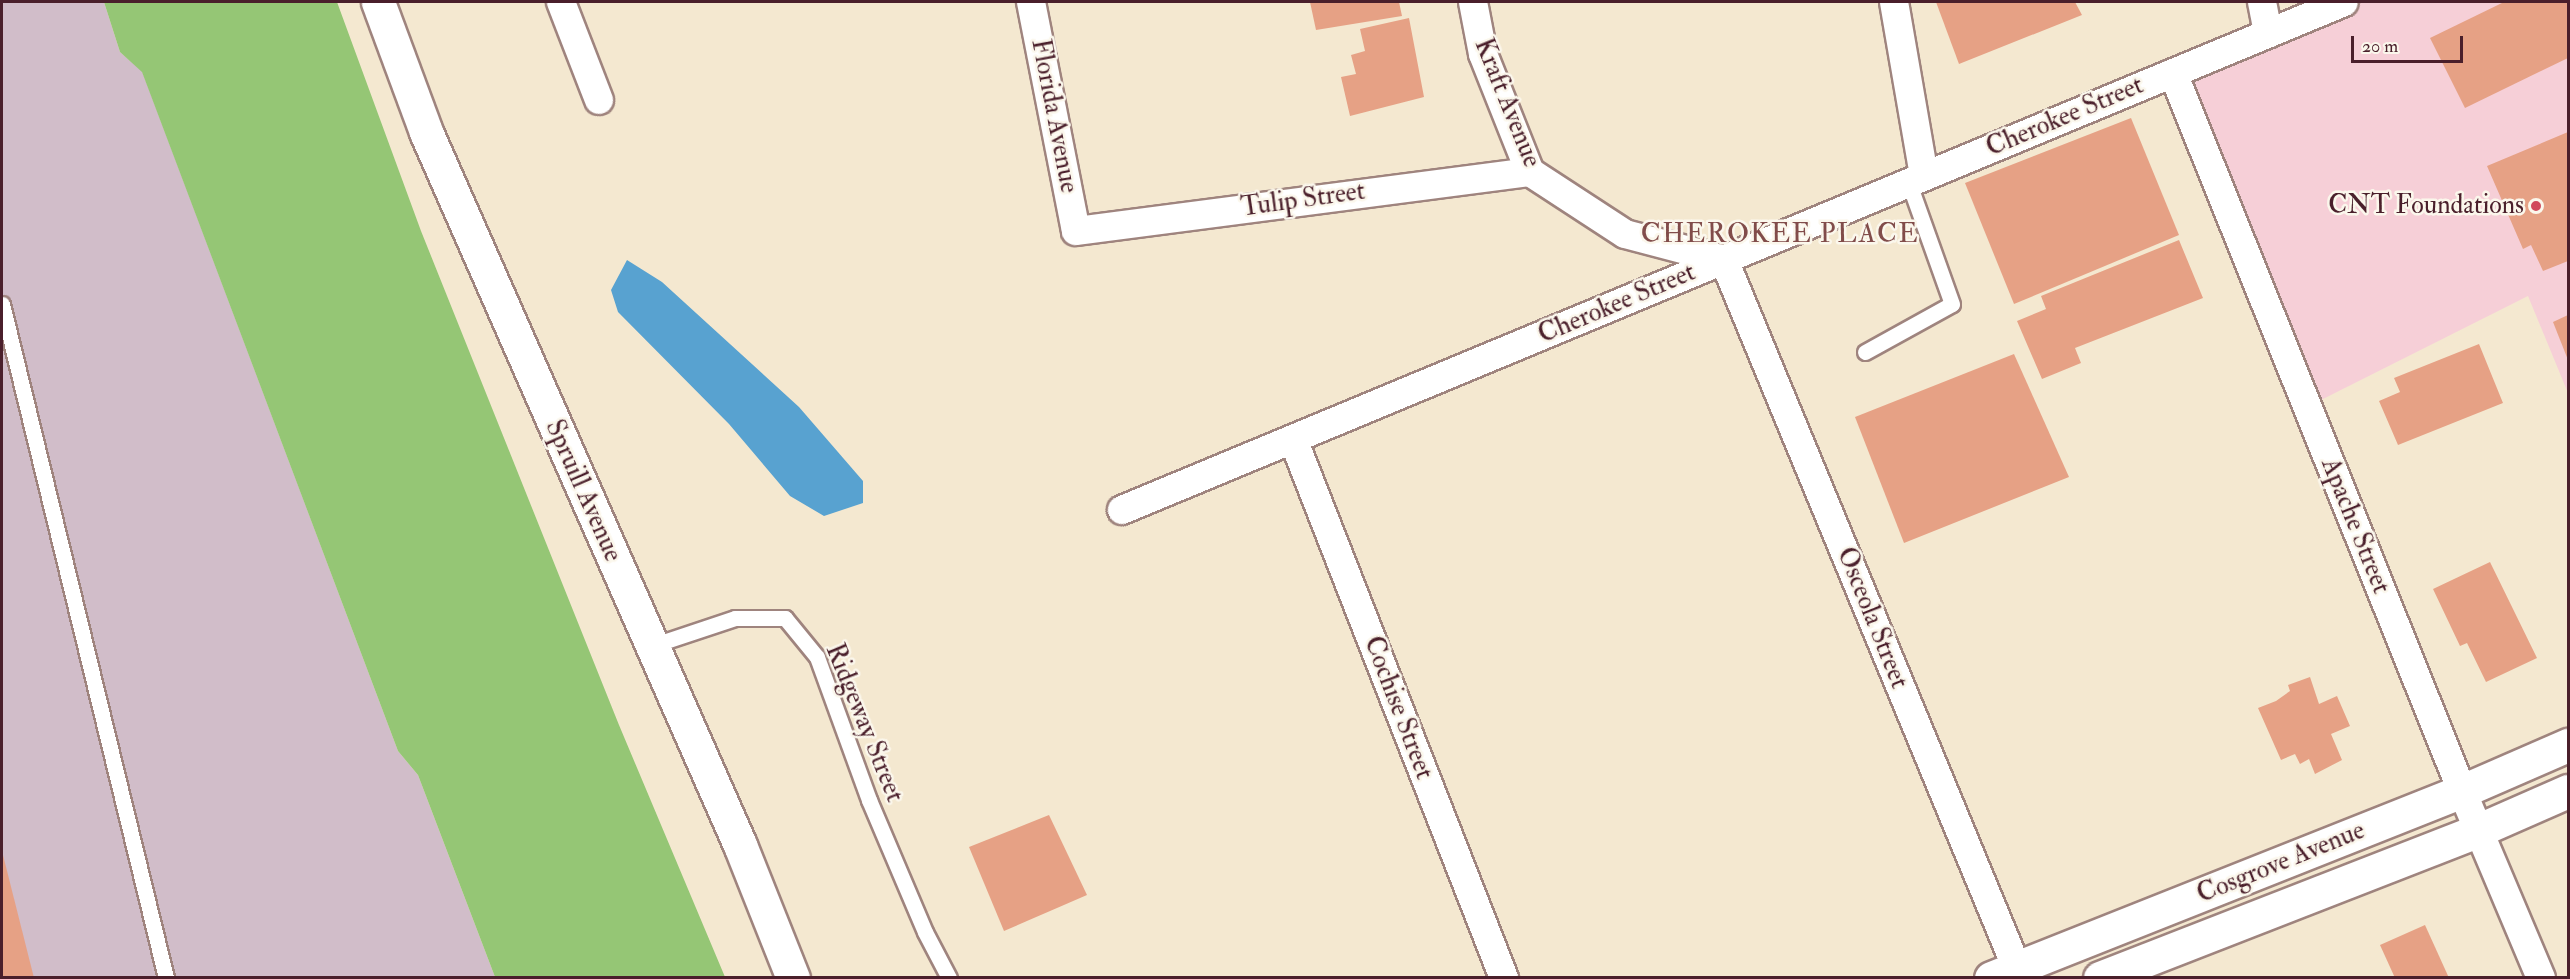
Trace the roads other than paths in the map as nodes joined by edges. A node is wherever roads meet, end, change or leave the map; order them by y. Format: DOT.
graph roads {
  1 [pos="378,2"];
  2 [pos="561,2"];
  3 [pos="1031,2"];
  4 [pos="1473,2"];
  5 [pos="1894,2"];
  6 [pos="2262,2"];
  7 [pos="2344,2"];
  8 [pos="2268,33"];
  9 [pos="2173,73"];
  10 [pos="599,100"];
  11 [pos="1530,172"];
  12 [pos="1917,179"];
  13 [pos="1076,231"];
  14 [pos="1724,260"];
  15 [pos="2,304"];
  16 [pos="1865,352"];
  17 [pos="1293,439"];
  18 [pos="1122,510"];
  19 [pos="651,646"];
  20 [pos="2568,745"];
  21 [pos="2462,791"];
  22 [pos="2568,791"];
  23 [pos="2479,830"];
  24 [pos="2010,974"];
  25 [pos="166,978"];
  26 [pos="793,978"];
  27 [pos="949,978"];
  28 [pos="1504,978"];
  29 [pos="2100,978"];
  30 [pos="2541,978"];
  1 -- 19 [label="street, Spruill Avenue"];
  2 -- 10 [label="street"];
  3 -- 13 [label="street, Florida Avenue"];
  4 -- 11 [label="street, Kraft Avenue"];
  5 -- 12 [label="street"];
  6 -- 8 [label="street"];
  7 -- 8 [label="street, Cherokee Street"];
  8 -- 9 [label="street, Cherokee Street"];
  9 -- 12 [label="street, Cherokee Street"];
  9 -- 21 [label="street, Apache Street"];
  11 -- 13 [label="street, Tulip Street"];
  11 -- 14 [label="street, Kraft Avenue"];
  12 -- 14 [label="street, Cherokee Street"];
  12 -- 16 [label="lane"];
  14 -- 17 [label="street, Cherokee Street"];
  14 -- 24 [label="street, Osceola Street"];
  15 -- 25 [label="lane"];
  17 -- 18 [label="street, Cherokee Street"];
  17 -- 28 [label="street, Cochise Street"];
  19 -- 26 [label="street, Spruill Avenue"];
  19 -- 27 [label="lane, Ridgeway Street"];
  20 -- 21 [label="street, Cosgrove Avenue"];
  21 -- 23 [label="street, Apache Street"];
  21 -- 24 [label="street, Cosgrove Avenue"];
  22 -- 23 [label="street, Cosgrove Avenue"];
  23 -- 29 [label="street, Cosgrove Avenue"];
  23 -- 30 [label="street, Apache Street"];
}
